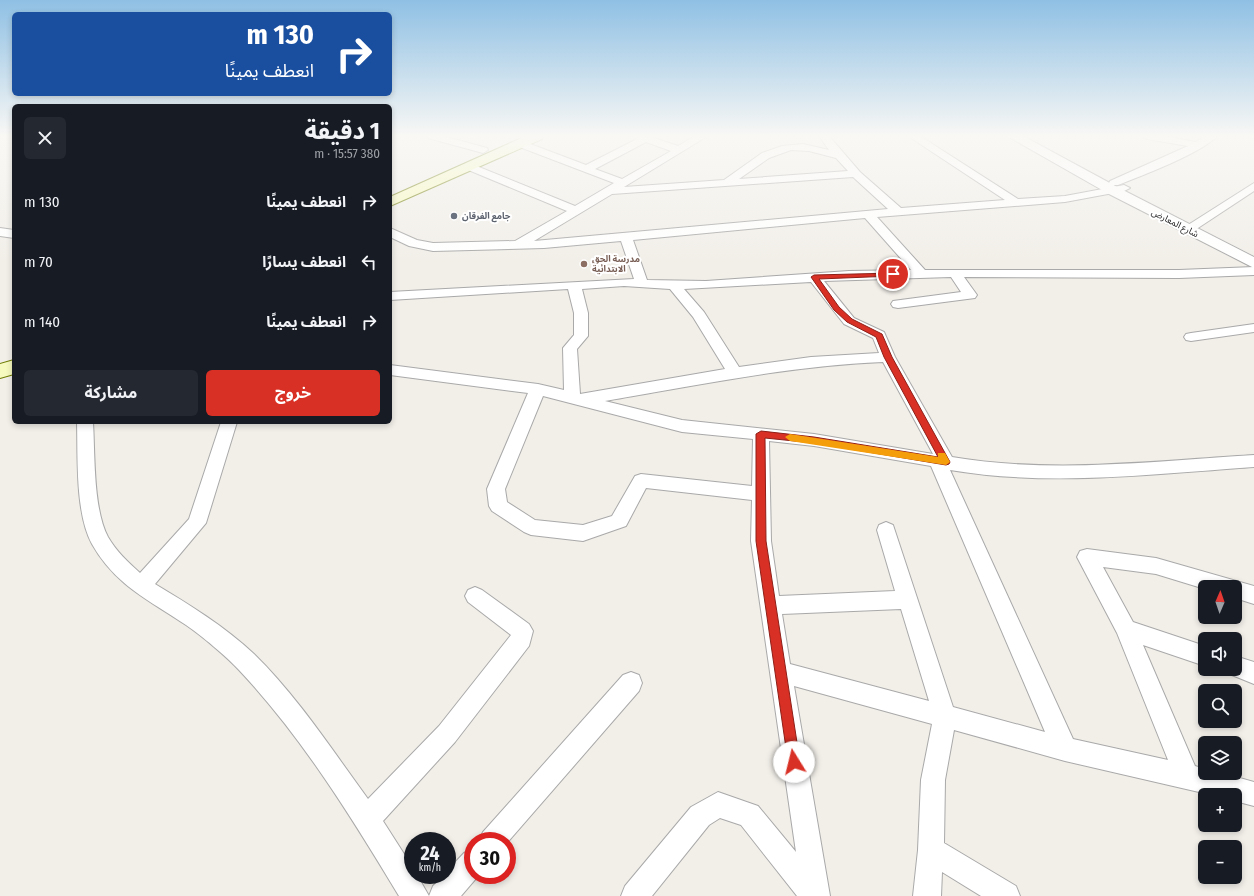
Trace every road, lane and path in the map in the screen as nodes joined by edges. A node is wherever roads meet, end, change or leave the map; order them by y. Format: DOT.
graph roads {
  1 [pos="420,178"];
  2 [pos="445,178"];
  3 [pos="496,178"];
  4 [pos="610,178"];
  5 [pos="633,178"];
  6 [pos="734,178"];
  7 [pos="801,178"];
  8 [pos="860,178"];
  9 [pos="977,178"];
  10 [pos="1098,178"];
  11 [pos="1101,178"];
  12 [pos="1135,178"];
  13 [pos="624,183"];
  14 [pos="727,183"];
  15 [pos="1254,186"];
  16 [pos="1117,187"];
  17 [pos="392,190"];
  18 [pos="610,191"];
  19 [pos="392,201"];
  20 [pos="1015,202"];
  21 [pos="576,211"];
  22 [pos="898,212"];
  23 [pos="868,215"];
  24 [pos="1194,225"];
  25 [pos="0,232"];
  26 [pos="392,233"];
  27 [pos="12,234"];
  28 [pos="626,236"];
  29 [pos="517,245"];
  30 [pos="1254,255"];
  31 [pos="1254,263"];
  32 [pos="1254,271"];
  33 [pos="956,273"];
  34 [pos="922,274"];
  35 [pos="814,277"];
  36 [pos="642,283"];
  37 [pos="674,285"];
  38 [pos="574,286"];
  39 [pos="392,296"];
  40 [pos="898,304"];
  41 [pos="1254,328"];
  42 [pos="1191,337"];
  43 [pos="12,353"];
  44 [pos="888,357"];
  45 [pos="0,358"];
  46 [pos="12,367"];
  47 [pos="392,370"];
  48 [pos="0,372"];
  49 [pos="734,372"];
  50 [pos="538,389"];
  51 [pos="575,399"];
  52 [pos="85,424"];
  53 [pos="228,424"];
  54 [pos="761,434"];
  55 [pos="941,461"];
  56 [pos="1254,461"];
  57 [pos="761,494"];
  58 [pos="886,530"];
  59 [pos="1204,580"];
  60 [pos="141,586"];
  61 [pos="1242,591"];
  62 [pos="1254,594"];
  63 [pos="475,596"];
  64 [pos="908,600"];
  65 [pos="770,605"];
  66 [pos="1126,629"];
  67 [pos="1198,654"];
  68 [pos="1242,669"];
  69 [pos="780,672"];
  70 [pos="1254,673"];
  71 [pos="631,683"];
  72 [pos="945,717"];
  73 [pos="1065,749"];
  74 [pos="1187,776"];
  75 [pos="1254,794"];
  76 [pos="367,819"];
  77 [pos="500,832"];
  78 [pos="931,850"];
  79 [pos="464,872"];
  80 [pos="415,896"];
  81 [pos="443,896"];
  82 [pos="635,896"];
  83 [pos="815,896"];
  84 [pos="927,896"];
  85 [pos="1006,896"];
  1 -- 17 [label="main road"];
  2 -- 19 [label="main road"];
  3 -- 21 [label="street"];
  4 -- 13 [label="street"];
  5 -- 13 [label="street"];
  6 -- 14 [label="street"];
  7 -- 14 [label="street"];
  8 -- 22 [label="street"];
  9 -- 20 [label="street"];
  10 -- 16 [label="street, شارع المعارض"];
  11 -- 16 [label="street, شارع المعارض"];
  12 -- 16 [label="street"];
  13 -- 18 [label="street"];
  14 -- 18 [label="street"];
  15 -- 24 [label="street"];
  16 -- 20 [label="street"];
  16 -- 24 [label="street, شارع المعارض"];
  16 -- 31 [label="street, شارع المعارض"];
  18 -- 21 [label="street"];
  20 -- 22 [label="street"];
  21 -- 29 [label="street"];
  22 -- 23 [label="street"];
  23 -- 28 [label="street"];
  23 -- 34 [label="street"];
  24 -- 30 [label="street, شارع المعارض"];
  25 -- 27 [label="street"];
  26 -- 29 [label="street"];
  28 -- 29 [label="street"];
  28 -- 36 [label="street"];
  32 -- 33 [label="street"];
  33 -- 34 [label="street"];
  33 -- 40 [label="street"];
  34 -- 35 [label="street"];
  35 -- 37 [label="street"];
  35 -- 44 [label="street"];
  36 -- 37 [label="street"];
  36 -- 38 [label="street"];
  37 -- 49 [label="street"];
  38 -- 39 [label="street"];
  38 -- 51 [label="street"];
  41 -- 42 [label="street"];
  43 -- 45 [label="main road"];
  44 -- 49 [label="street"];
  44 -- 55 [label="street"];
  46 -- 48 [label="main road"];
  47 -- 50 [label="street"];
  49 -- 51 [label="street"];
  50 -- 51 [label="street"];
  50 -- 57 [label="street"];
  51 -- 54 [label="street"];
  52 -- 60 [label="street"];
  53 -- 60 [label="street"];
  54 -- 55 [label="street"];
  54 -- 57 [label="street"];
  55 -- 56 [label="street"];
  55 -- 73 [label="street"];
  57 -- 65 [label="street"];
  58 -- 64 [label="street"];
  59 -- 66 [label="street"];
  60 -- 76 [label="street"];
  61 -- 62 [label="street"];
  63 -- 76 [label="street"];
  64 -- 65 [label="street"];
  64 -- 72 [label="street"];
  65 -- 69 [label="street"];
  66 -- 67 [label="street"];
  66 -- 74 [label="street"];
  68 -- 70 [label="street"];
  69 -- 72 [label="street"];
  69 -- 83 [label="street"];
  71 -- 77 [label="street"];
  72 -- 73 [label="street"];
  72 -- 78 [label="street"];
  73 -- 74 [label="street"];
  74 -- 75 [label="street"];
  76 -- 80 [label="street"];
  78 -- 84 [label="street"];
  78 -- 85 [label="street"];
  79 -- 81 [label="street"];
  82 -- 83 [label="street"];
}
